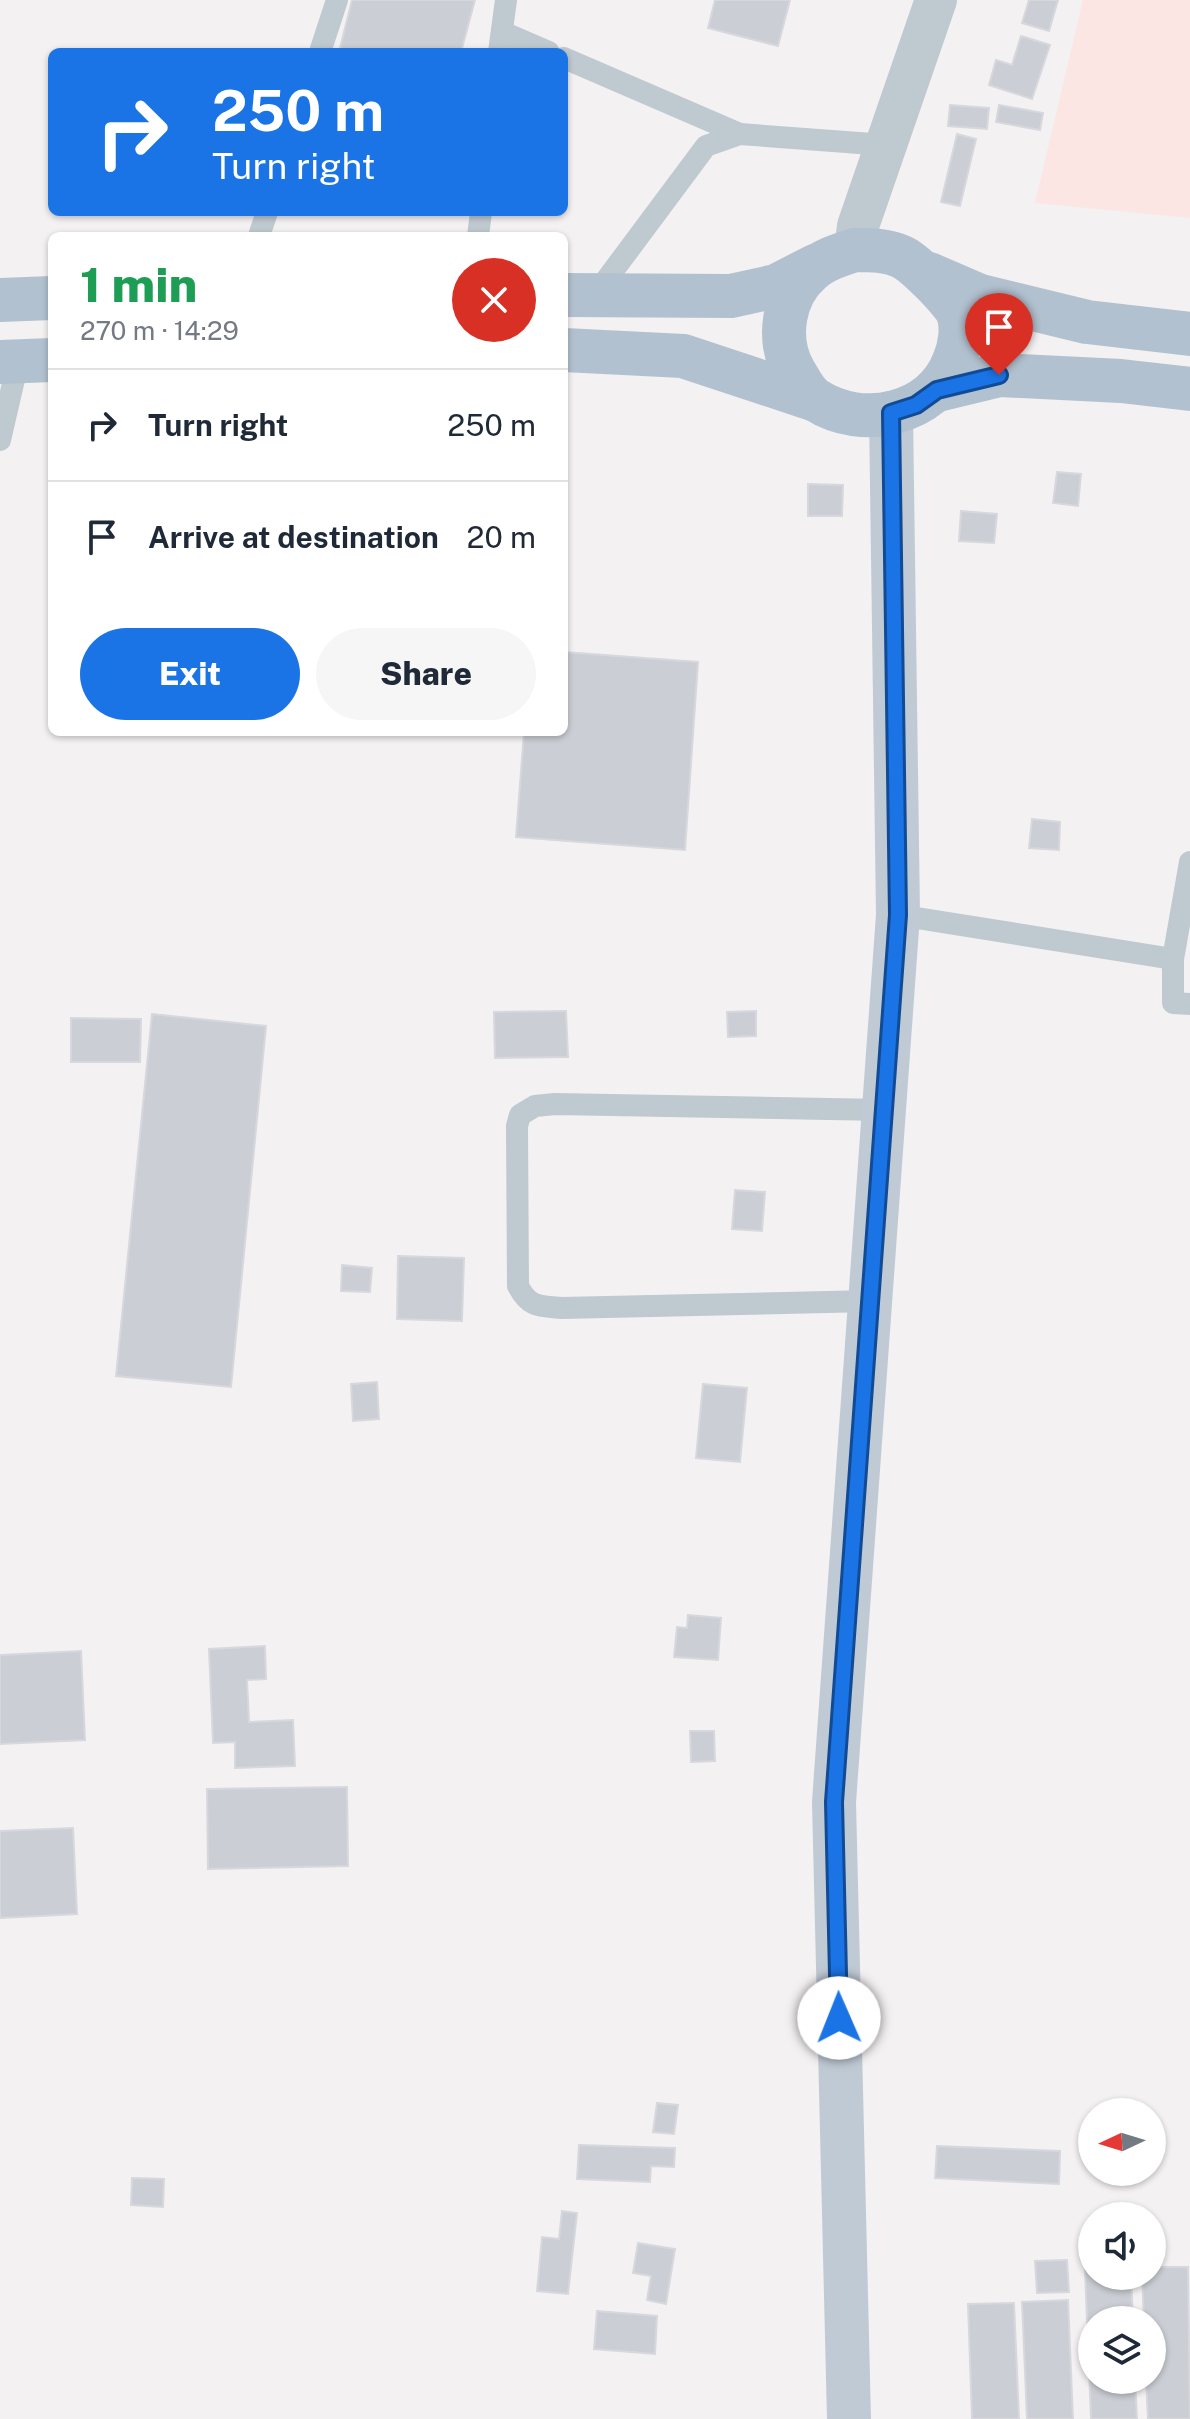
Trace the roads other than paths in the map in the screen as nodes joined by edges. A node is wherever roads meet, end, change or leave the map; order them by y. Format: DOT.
graph roads {
  1 [pos="337,0"];
  2 [pos="506,0"];
  3 [pos="936,0"];
  4 [pos="500,42"];
  5 [pos="321,48"];
  6 [pos="529,48"];
  7 [pos="568,60"];
  8 [pos="740,134"];
  9 [pos="886,145"];
  10 [pos="841,255"];
  11 [pos="923,272"];
  12 [pos="580,295"];
  13 [pos="48,298"];
  14 [pos="0,300"];
  15 [pos="1190,334"];
  16 [pos="568,350"];
  17 [pos="23,361"];
  18 [pos="1190,389"];
  19 [pos="937,390"];
  20 [pos="813,399"];
  21 [pos="891,413"];
  22 [pos="0,440"];
  23 [pos="1190,862"];
  24 [pos="898,915"];
  25 [pos="1173,959"];
  26 [pos="1190,1004"];
  27 [pos="883,1110"];
  28 [pos="870,1301"];
  29 [pos="849,2419"];
  1 -- 5 [label="lane"];
  2 -- 4 [label="lane"];
  3 -- 9 [label="street"];
  4 -- 6 [label="lane"];
  7 -- 8 [label="lane"];
  8 -- 9 [label="lane"];
  8 -- 12 [label="lane"];
  9 -- 10 [label="street"];
  10 -- 11 [label="main road"];
  10 -- 12 [label="main road"];
  10 -- 20 [label="main road"];
  11 -- 15 [label="main road"];
  11 -- 19 [label="main road"];
  13 -- 14 [label="main road"];
  16 -- 20 [label="main road"];
  17 -- 22 [label="lane"];
  18 -- 19 [label="main road"];
  19 -- 21 [label="main road"];
  20 -- 21 [label="main road"];
  21 -- 24 [label="street"];
  23 -- 25 [label="lane"];
  24 -- 25 [label="lane"];
  24 -- 27 [label="street"];
  25 -- 26 [label="lane"];
  27 -- 28 [label="street"];
  27 -- 28 [label="lane"];
  28 -- 29 [label="street"];
}
